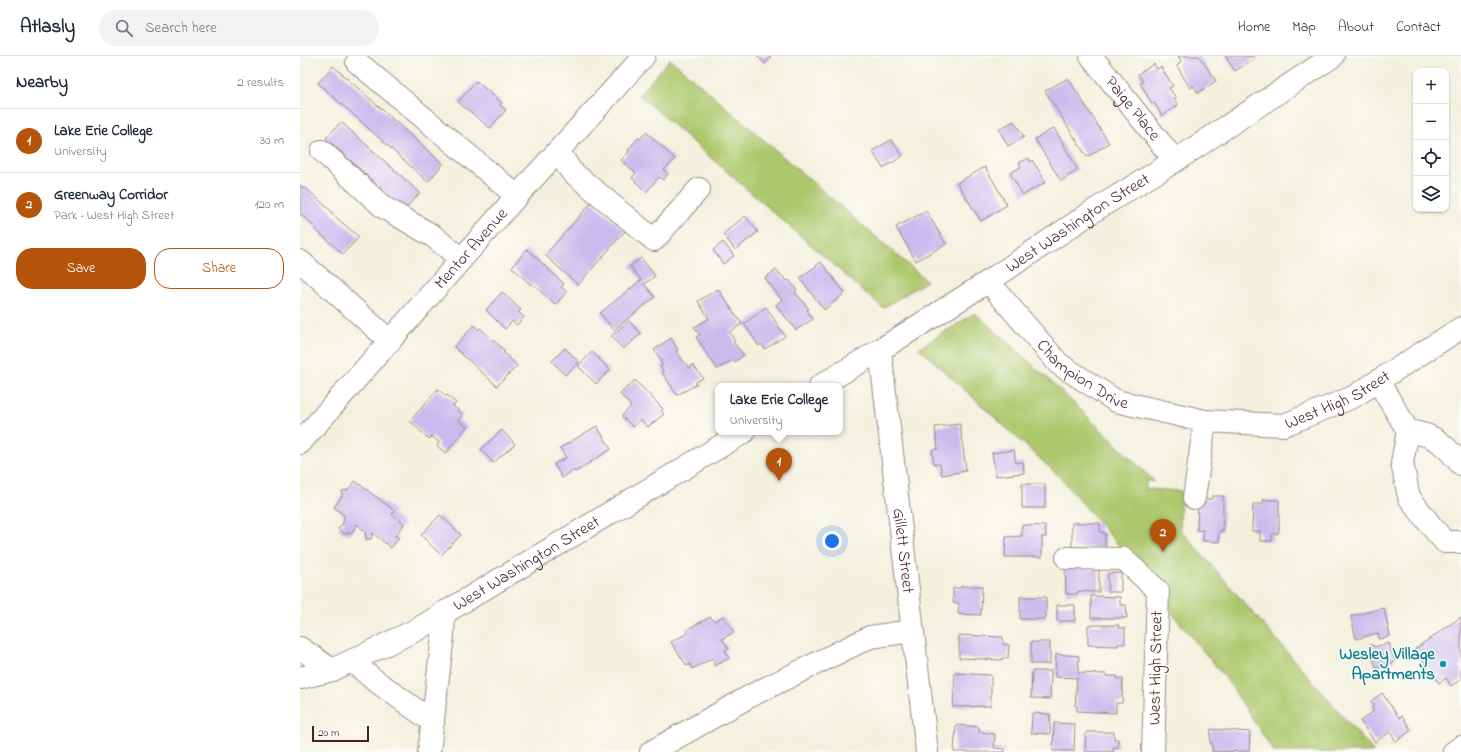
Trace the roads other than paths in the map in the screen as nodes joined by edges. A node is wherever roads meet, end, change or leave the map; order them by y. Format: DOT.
graph roads {
  1 [pos="644,56"];
  2 [pos="1091,56"];
  3 [pos="1333,56"];
  4 [pos="357,62"];
  5 [pos="322,151"];
  6 [pos="558,151"];
  7 [pos="1175,161"];
  8 [pos="699,189"];
  9 [pos="517,196"];
  10 [pos="461,260"];
  11 [pos="300,261"];
  12 [pos="989,281"];
  13 [pos="1461,328"];
  14 [pos="390,341"];
  15 [pos="880,350"];
  16 [pos="1378,382"];
  17 [pos="825,383"];
  18 [pos="1205,421"];
  19 [pos="1408,431"];
  20 [pos="739,435"];
  21 [pos="300,443"];
  22 [pos="1461,464"];
  23 [pos="1194,498"];
  24 [pos="1461,542"];
  25 [pos="1067,558"];
  26 [pos="444,612"];
  27 [pos="912,631"];
  28 [pos="300,648"];
  29 [pos="352,661"];
  30 [pos="332,670"];
  31 [pos="300,678"];
  32 [pos="433,722"];
  33 [pos="1461,748"];
  34 [pos="435,750"];
  35 [pos="651,752"];
  36 [pos="927,752"];
  37 [pos="1153,752"];
  38 [pos="1454,752"];
  1 -- 6 [label="street, Mentor Avenue"];
  2 -- 7 [label="street, Paige Place"];
  3 -- 7 [label="street, West Washington Street"];
  4 -- 9 [label="street"];
  5 -- 10 [label="street"];
  6 -- 8 [label="street"];
  6 -- 9 [label="street, Mentor Avenue"];
  7 -- 12 [label="street, West Washington Street"];
  9 -- 10 [label="street, Mentor Avenue"];
  10 -- 14 [label="street, Mentor Avenue"];
  11 -- 14 [label="street"];
  12 -- 15 [label="street, West Washington Street"];
  12 -- 18 [label="street, Champion Drive"];
  13 -- 16 [label="street, West High Street"];
  14 -- 21 [label="street, Mentor Avenue"];
  15 -- 17 [label="street, West Washington Street"];
  15 -- 27 [label="street, Gillett Street"];
  16 -- 18 [label="street, West High Street"];
  16 -- 19 [label="street"];
  18 -- 23 [label="street"];
  19 -- 22 [label="street"];
  19 -- 24 [label="street"];
  20 -- 26 [label="street, West Washington Street"];
  25 -- 37 [label="street, West High Street"];
  26 -- 29 [label="street, West Washington Street"];
  26 -- 32 [label="street"];
  27 -- 35 [label="street"];
  27 -- 36 [label="street, Gillett Street"];
  28 -- 30 [label="street"];
  29 -- 30 [label="street, West Washington Street"];
  29 -- 32 [label="street"];
  30 -- 31 [label="street, West Washington Street"];
  32 -- 34 [label="street"];
  33 -- 38 [label="street"];
}
